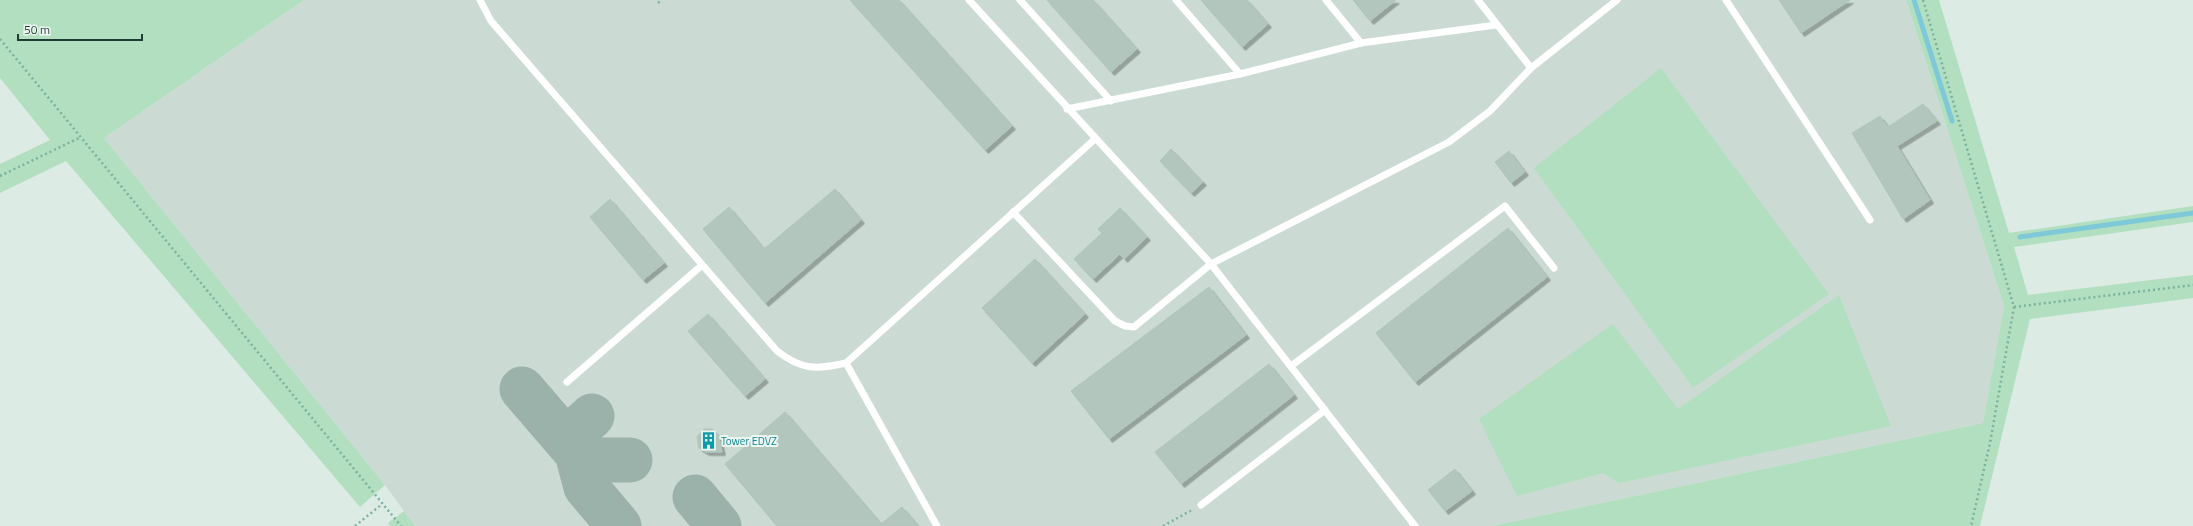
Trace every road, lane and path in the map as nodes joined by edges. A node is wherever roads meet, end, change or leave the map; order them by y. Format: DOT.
graph roads {
  1 [pos="480,0"];
  2 [pos="662,0"];
  3 [pos="969,0"];
  4 [pos="1020,0"];
  5 [pos="1176,0"];
  6 [pos="1326,0"];
  7 [pos="1478,0"];
  8 [pos="1617,0"];
  9 [pos="1726,0"];
  10 [pos="1923,0"];
  11 [pos="658,3"];
  12 [pos="1496,25"];
  13 [pos="0,39"];
  14 [pos="1360,43"];
  15 [pos="1531,68"];
  16 [pos="1240,74"];
  17 [pos="1111,101"];
  18 [pos="1068,109"];
  19 [pos="81,137"];
  20 [pos="1095,139"];
  21 [pos="0,176"];
  22 [pos="1013,212"];
  23 [pos="1870,220"];
  24 [pos="1211,264"];
  25 [pos="701,266"];
  26 [pos="1554,268"];
  27 [pos="2193,285"];
  28 [pos="2014,307"];
  29 [pos="846,363"];
  30 [pos="1291,366"];
  31 [pos="567,382"];
  32 [pos="1325,410"];
  33 [pos="382,505"];
  34 [pos="1201,505"];
  35 [pos="355,526"];
  36 [pos="401,526"];
  37 [pos="937,526"];
  38 [pos="1163,526"];
  39 [pos="1415,526"];
  40 [pos="1971,526"];
  1 -- 25 [label="lane"];
  2 -- 11 [label="path"];
  3 -- 18 [label="lane"];
  4 -- 17 [label="lane"];
  5 -- 16 [label="lane"];
  6 -- 14 [label="lane"];
  7 -- 12 [label="lane"];
  8 -- 15 [label="lane"];
  9 -- 23 [label="lane"];
  10 -- 28 [label="path"];
  12 -- 14 [label="lane"];
  12 -- 15 [label="lane"];
  13 -- 19 [label="path"];
  14 -- 16 [label="lane"];
  15 -- 24 [label="lane"];
  16 -- 17 [label="lane"];
  17 -- 18 [label="lane"];
  18 -- 20 [label="lane"];
  19 -- 21 [label="path"];
  19 -- 33 [label="path"];
  20 -- 22 [label="lane"];
  20 -- 24 [label="lane"];
  22 -- 24 [label="lane"];
  22 -- 29 [label="lane"];
  24 -- 30 [label="lane"];
  25 -- 29 [label="lane"];
  25 -- 31 [label="lane"];
  26 -- 30 [label="lane"];
  27 -- 28 [label="path"];
  28 -- 40 [label="path"];
  29 -- 37 [label="lane"];
  30 -- 32 [label="lane"];
  32 -- 34 [label="lane"];
  32 -- 39 [label="lane"];
  33 -- 35 [label="path"];
  33 -- 36 [label="path"];
  34 -- 38 [label="path"];
}
